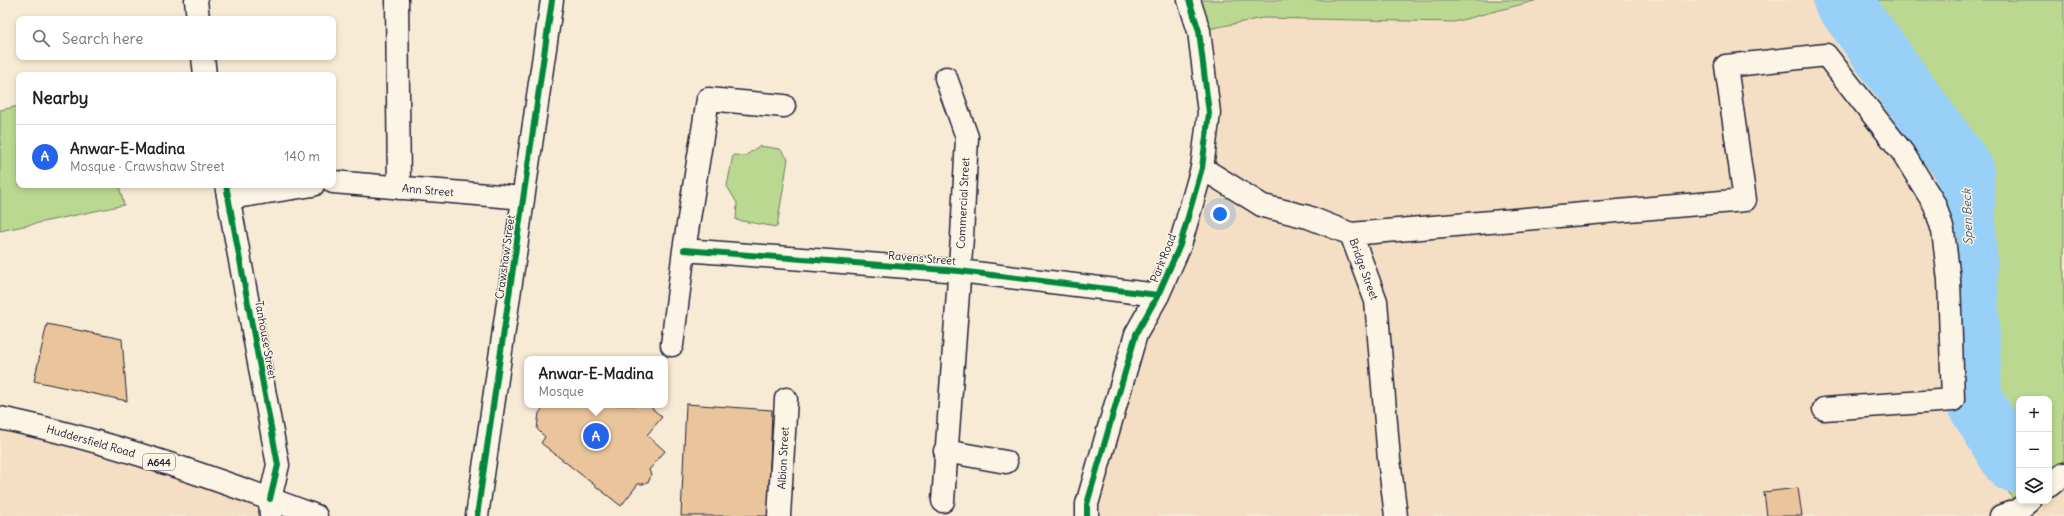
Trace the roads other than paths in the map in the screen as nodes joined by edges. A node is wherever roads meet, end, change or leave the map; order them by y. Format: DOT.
graph roads {
  1 [pos="196,0"];
  2 [pos="397,0"];
  3 [pos="552,0"];
  4 [pos="1189,0"];
  5 [pos="198,16"];
  6 [pos="203,60"];
  7 [pos="205,72"];
  8 [pos="946,78"];
  9 [pos="784,106"];
  10 [pos="1202,168"];
  11 [pos="336,182"];
  12 [pos="277,188"];
  13 [pos="399,188"];
  14 [pos="228,192"];
  15 [pos="523,198"];
  16 [pos="1351,234"];
  17 [pos="684,250"];
  18 [pos="959,271"];
  19 [pos="1158,295"];
  20 [pos="672,345"];
  21 [pos="786,399"];
  22 [pos="1824,409"];
  23 [pos="0,418"];
  24 [pos="945,451"];
  25 [pos="1006,462"];
  26 [pos="2064,474"];
  27 [pos="2052,484"];
  28 [pos="943,501"];
  29 [pos="2026,504"];
  30 [pos="271,507"];
  31 [pos="316,516"];
  32 [pos="477,516"];
  33 [pos="779,516"];
  34 [pos="1087,516"];
  35 [pos="1396,516"];
  36 [pos="2002,516"];
  1 -- 5 [label="main road"];
  2 -- 13 [label="main road"];
  3 -- 15 [label="main road, Crawshaw Street"];
  4 -- 10 [label="main road, Park Road"];
  6 -- 7 [label="main road"];
  8 -- 18 [label="main road, Commercial Street"];
  9 -- 17 [label="main road"];
  10 -- 16 [label="main road, Bridge Street"];
  10 -- 19 [label="main road, Park Road"];
  11 -- 13 [label="main road, Ann Street"];
  12 -- 14 [label="main road"];
  13 -- 15 [label="main road, Ann Street"];
  14 -- 30 [label="main road, Tanhouse Street"];
  15 -- 32 [label="main road, Crawshaw Street"];
  16 -- 22 [label="main road"];
  16 -- 35 [label="main road, Bridge Street"];
  17 -- 18 [label="main road, Ravens Street"];
  17 -- 20 [label="main road"];
  18 -- 19 [label="main road, Ravens Street"];
  18 -- 24 [label="main road, Commercial Street"];
  19 -- 34 [label="main road, Park Road"];
  21 -- 33 [label="main road, Albion Street"];
  23 -- 30 [label="main road, Huddersfield Road / A644"];
  24 -- 25 [label="main road"];
  24 -- 28 [label="main road, Commercial Street"];
  26 -- 27 [label="main road"];
  29 -- 36 [label="main road"];
  30 -- 31 [label="main road, Huddersfield Road / A644"];
}
